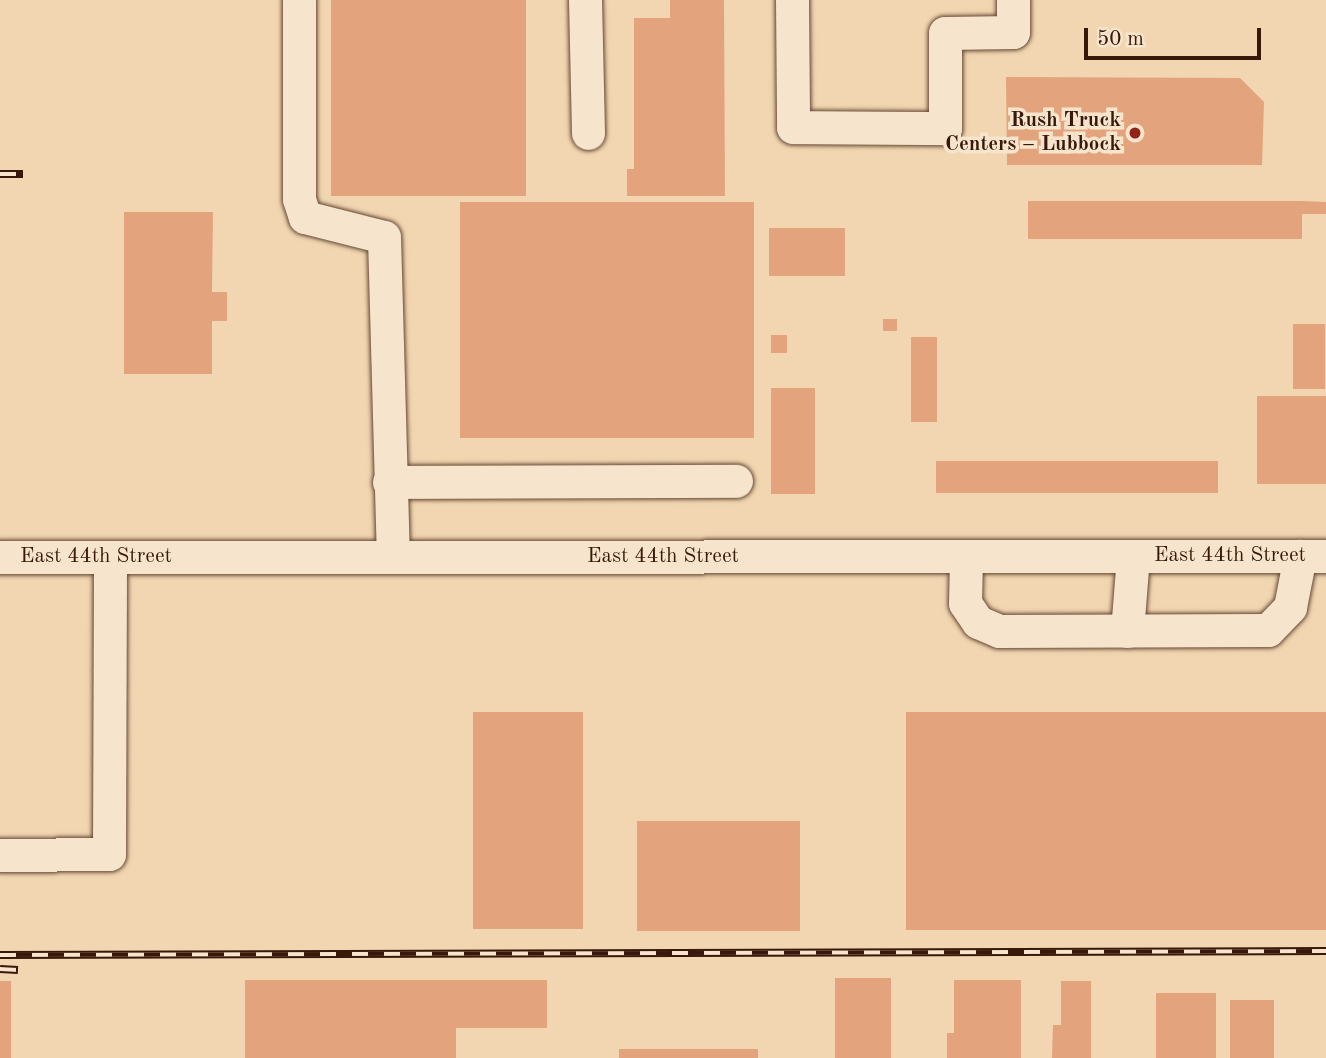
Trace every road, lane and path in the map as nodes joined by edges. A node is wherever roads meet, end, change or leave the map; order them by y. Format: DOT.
graph roads {
  1 [pos="299,0"];
  2 [pos="585,0"];
  3 [pos="792,0"];
  4 [pos="1013,0"];
  5 [pos="589,134"];
  6 [pos="736,481"];
  7 [pos="389,482"];
  8 [pos="1133,556"];
  9 [pos="1313,556"];
  10 [pos="393,557"];
  11 [pos="966,557"];
  12 [pos="0,558"];
  13 [pos="110,558"];
  14 [pos="1127,631"];
  15 [pos="0,855"];
  1 -- 7 [label="street"];
  2 -- 5 [label="street"];
  3 -- 4 [label="street"];
  6 -- 7 [label="street"];
  7 -- 10 [label="street"];
  8 -- 9 [label="street, East 44th Street"];
  8 -- 11 [label="street, East 44th Street"];
  8 -- 14 [label="street"];
  9 -- 14 [label="street"];
  10 -- 11 [label="street, East 44th Street"];
  10 -- 13 [label="street, East 44th Street"];
  11 -- 14 [label="street"];
  12 -- 13 [label="street, East 44th Street"];
  13 -- 15 [label="street"];
}
